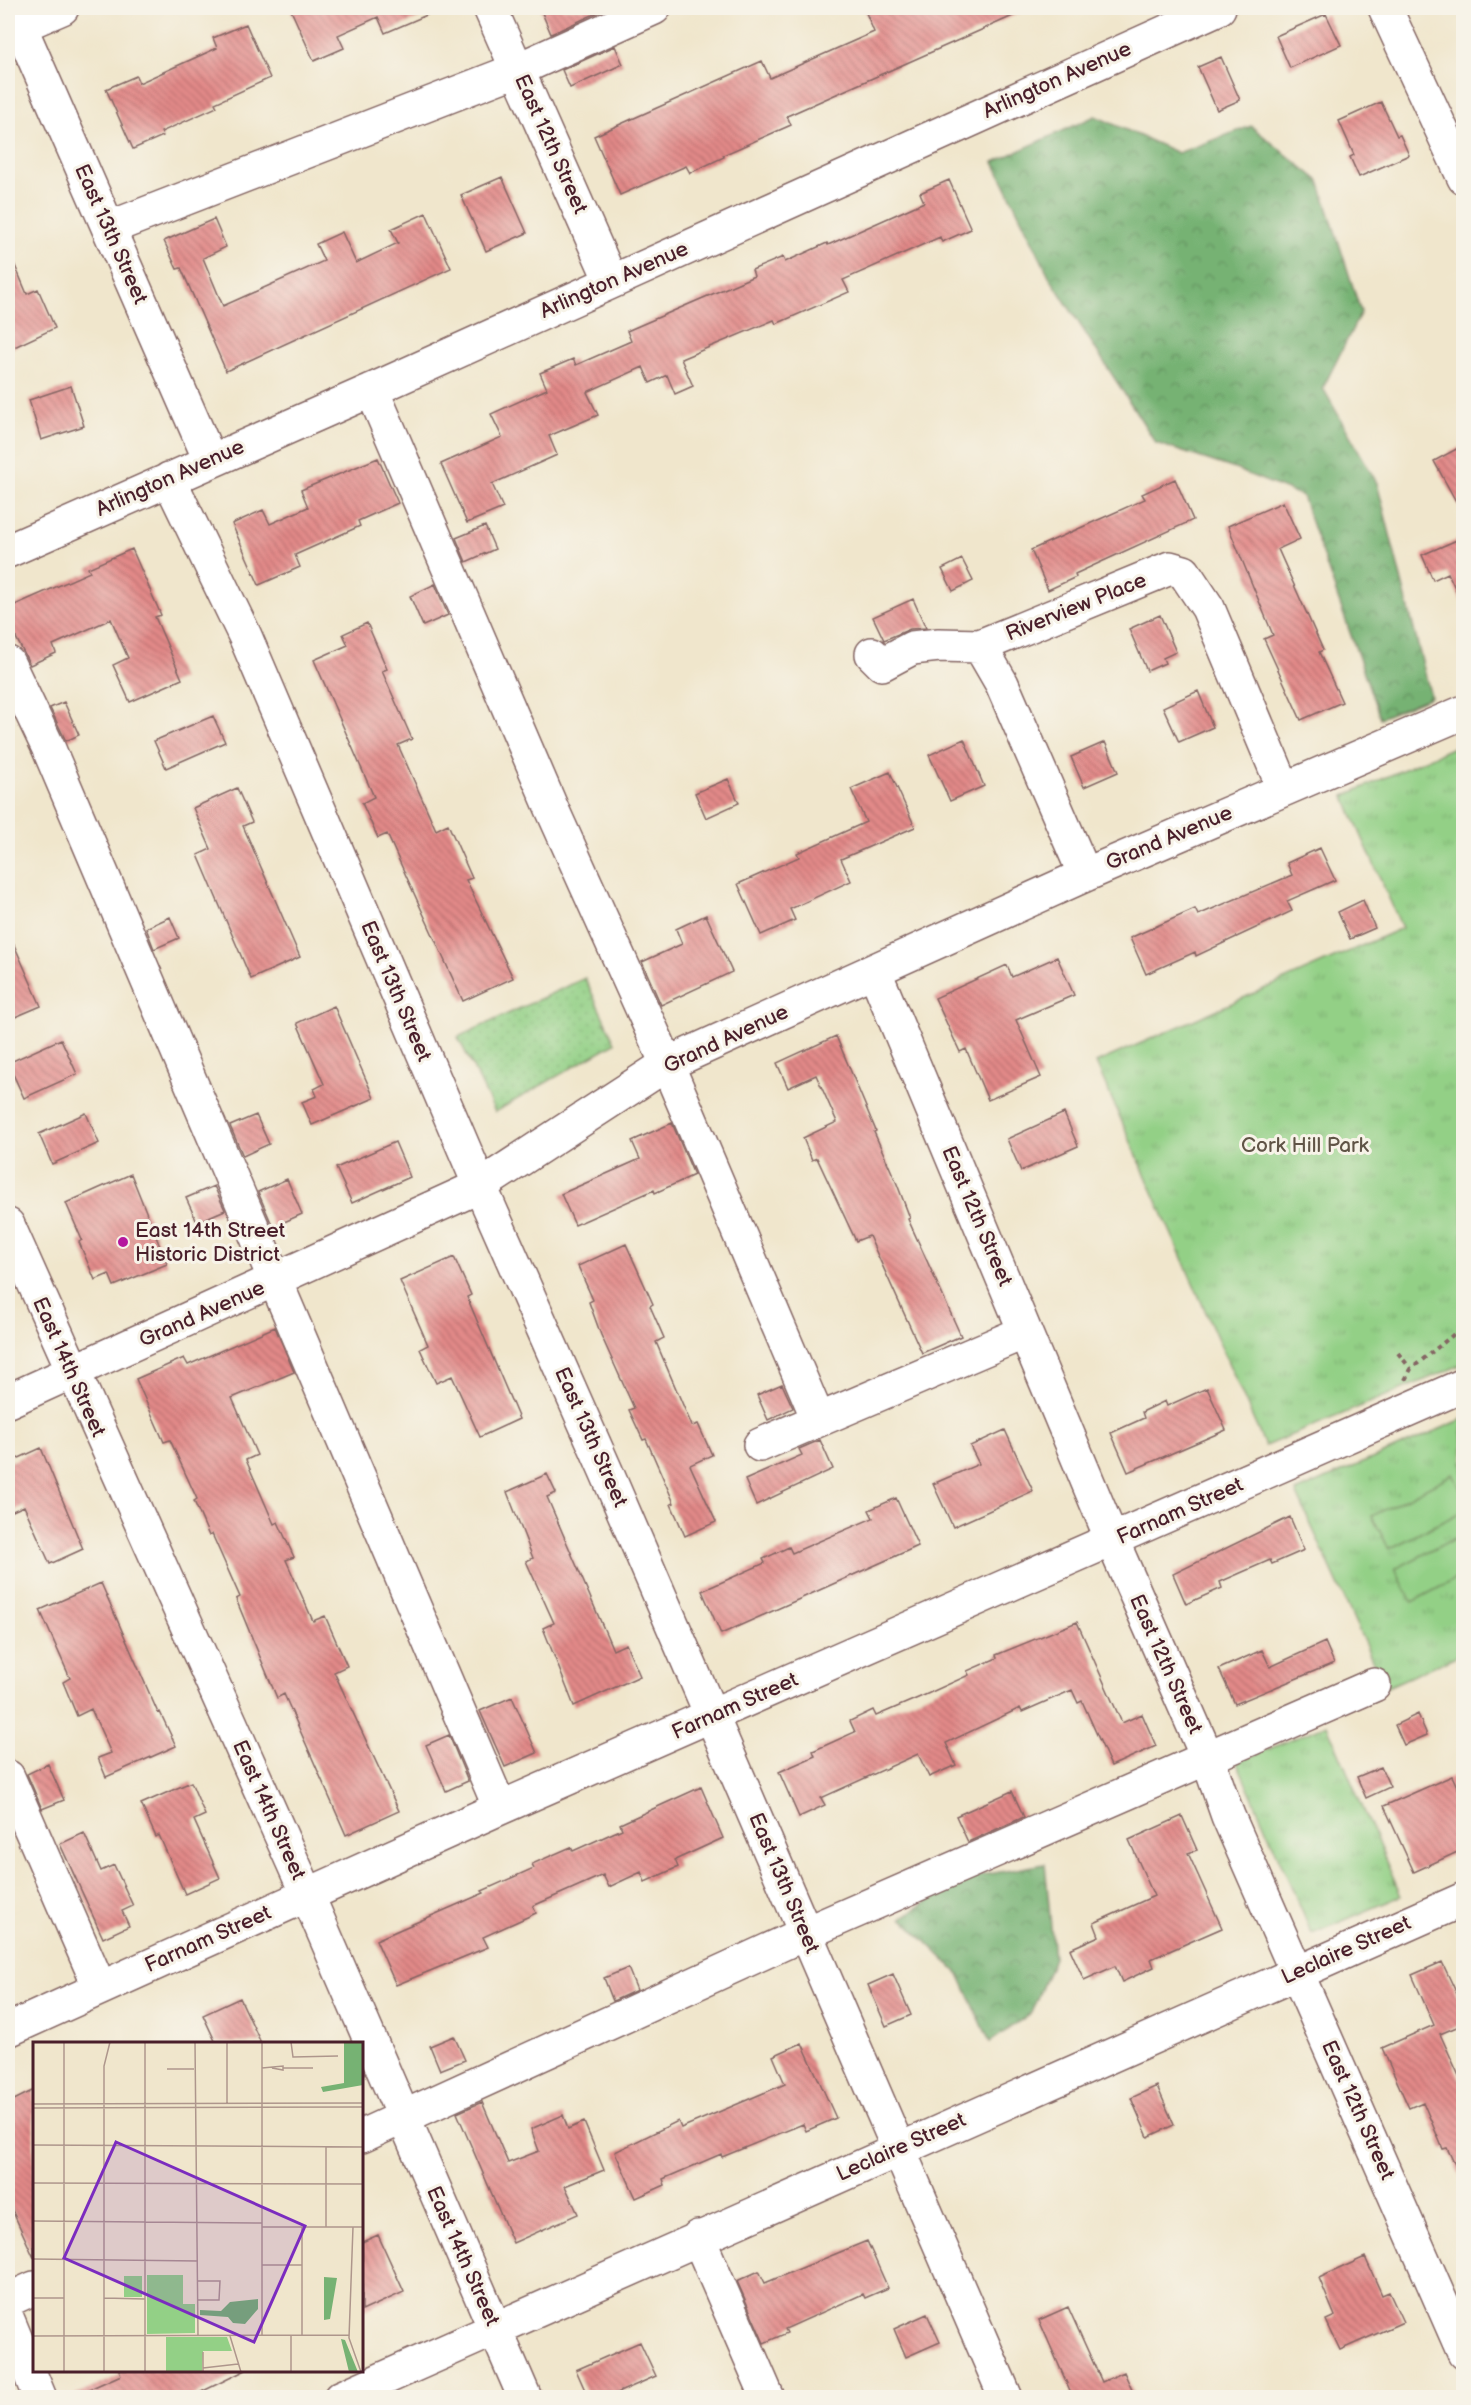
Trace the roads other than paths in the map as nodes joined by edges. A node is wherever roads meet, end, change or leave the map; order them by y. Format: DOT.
graph roads {
  1 [pos="62,8"];
  2 [pos="490,8"];
  3 [pos="654,8"];
  4 [pos="1219,8"];
  5 [pos="1385,8"];
  6 [pos="16,17"];
  7 [pos="519,69"];
  8 [pos="1464,178"];
  9 [pos="109,228"];
  10 [pos="611,281"];
  11 [pos="372,390"];
  12 [pos="210,460"];
  13 [pos="169,478"];
  14 [pos="8,550"];
  15 [pos="980,646"];
  16 [pos="872,654"];
  17 [pos="8,663"];
  18 [pos="1464,712"];
  19 [pos="1284,789"];
  20 [pos="1084,875"];
  21 [pos="875,972"];
  22 [pos="667,1064"];
  23 [pos="480,1186"];
  24 [pos="8,1226"];
  25 [pos="273,1282"];
  26 [pos="1025,1332"];
  27 [pos="71,1373"];
  28 [pos="1464,1385"];
  29 [pos="8,1401"];
  30 [pos="818,1419"];
  31 [pos="760,1445"];
  32 [pos="1112,1540"];
  33 [pos="1374,1685"];
  34 [pos="712,1716"];
  35 [pos="1208,1759"];
  36 [pos="8,1777"];
  37 [pos="500,1808"];
  38 [pos="307,1894"];
  39 [pos="1464,1899"];
  40 [pos="806,1933"];
  41 [pos="1297,1972"];
  42 [pos="100,1988"];
  43 [pos="8,2030"];
  44 [pos="402,2117"];
  45 [pos="363,2136"];
  46 [pos="899,2149"];
  47 [pos="698,2237"];
  48 [pos="33,2288"];
  49 [pos="8,2300"];
  50 [pos="8,2320"];
  51 [pos="495,2329"];
  52 [pos="1464,2353"];
  53 [pos="40,2397"];
  54 [pos="340,2397"];
  55 [pos="525,2397"];
  56 [pos="768,2397"];
  57 [pos="1006,2397"];
  1 -- 6 [label="street"];
  2 -- 7 [label="street, East 12th Street"];
  3 -- 7 [label="street"];
  4 -- 10 [label="street, Arlington Avenue"];
  5 -- 8 [label="street"];
  6 -- 9 [label="street, East 13th Street"];
  7 -- 9 [label="street"];
  7 -- 10 [label="street, East 12th Street"];
  9 -- 12 [label="street, East 13th Street"];
  10 -- 11 [label="street, Arlington Avenue"];
  11 -- 12 [label="street, Arlington Avenue"];
  11 -- 22 [label="street"];
  12 -- 13 [label="street, Arlington Avenue"];
  13 -- 14 [label="street, Arlington Avenue"];
  13 -- 23 [label="street, East 13th Street"];
  15 -- 16 [label="street"];
  15 -- 19 [label="street, Riverview Place"];
  15 -- 20 [label="street, Riverview Place"];
  17 -- 25 [label="street"];
  18 -- 19 [label="street, Grand Avenue"];
  19 -- 20 [label="street, Grand Avenue"];
  20 -- 21 [label="street, Grand Avenue"];
  21 -- 22 [label="street, Grand Avenue"];
  21 -- 26 [label="street, East 12th Street"];
  22 -- 23 [label="street, Grand Avenue"];
  22 -- 30 [label="street"];
  23 -- 25 [label="street, Grand Avenue"];
  23 -- 34 [label="street, East 13th Street"];
  24 -- 27 [label="street, East 14th Street"];
  25 -- 27 [label="street, Grand Avenue"];
  25 -- 37 [label="street"];
  26 -- 30 [label="street"];
  26 -- 32 [label="street, East 12th Street"];
  27 -- 29 [label="street, Grand Avenue"];
  27 -- 38 [label="street, East 14th Street"];
  28 -- 32 [label="street, Farnam Street"];
  30 -- 31 [label="street"];
  32 -- 34 [label="street, Farnam Street"];
  32 -- 35 [label="street, East 12th Street"];
  33 -- 35 [label="street"];
  34 -- 37 [label="street, Farnam Street"];
  34 -- 40 [label="street, East 13th Street"];
  35 -- 40 [label="street"];
  35 -- 41 [label="street, East 12th Street"];
  36 -- 42 [label="street"];
  37 -- 38 [label="street, Farnam Street"];
  38 -- 42 [label="street, Farnam Street"];
  38 -- 44 [label="street, East 14th Street"];
  39 -- 41 [label="street, Leclaire Street"];
  40 -- 44 [label="street"];
  40 -- 46 [label="street, East 13th Street"];
  41 -- 46 [label="street, Leclaire Street"];
  41 -- 52 [label="street, East 12th Street"];
  42 -- 43 [label="street, Farnam Street"];
  44 -- 45 [label="street"];
  44 -- 51 [label="street, East 14th Street"];
  46 -- 47 [label="street, Leclaire Street"];
  46 -- 57 [label="street, East 13th Street"];
  47 -- 51 [label="street, Leclaire Street"];
  47 -- 56 [label="street"];
  48 -- 49 [label="street"];
  50 -- 53 [label="street"];
  51 -- 54 [label="street, Leclaire Street"];
  51 -- 55 [label="street, East 14th Street"];
}
